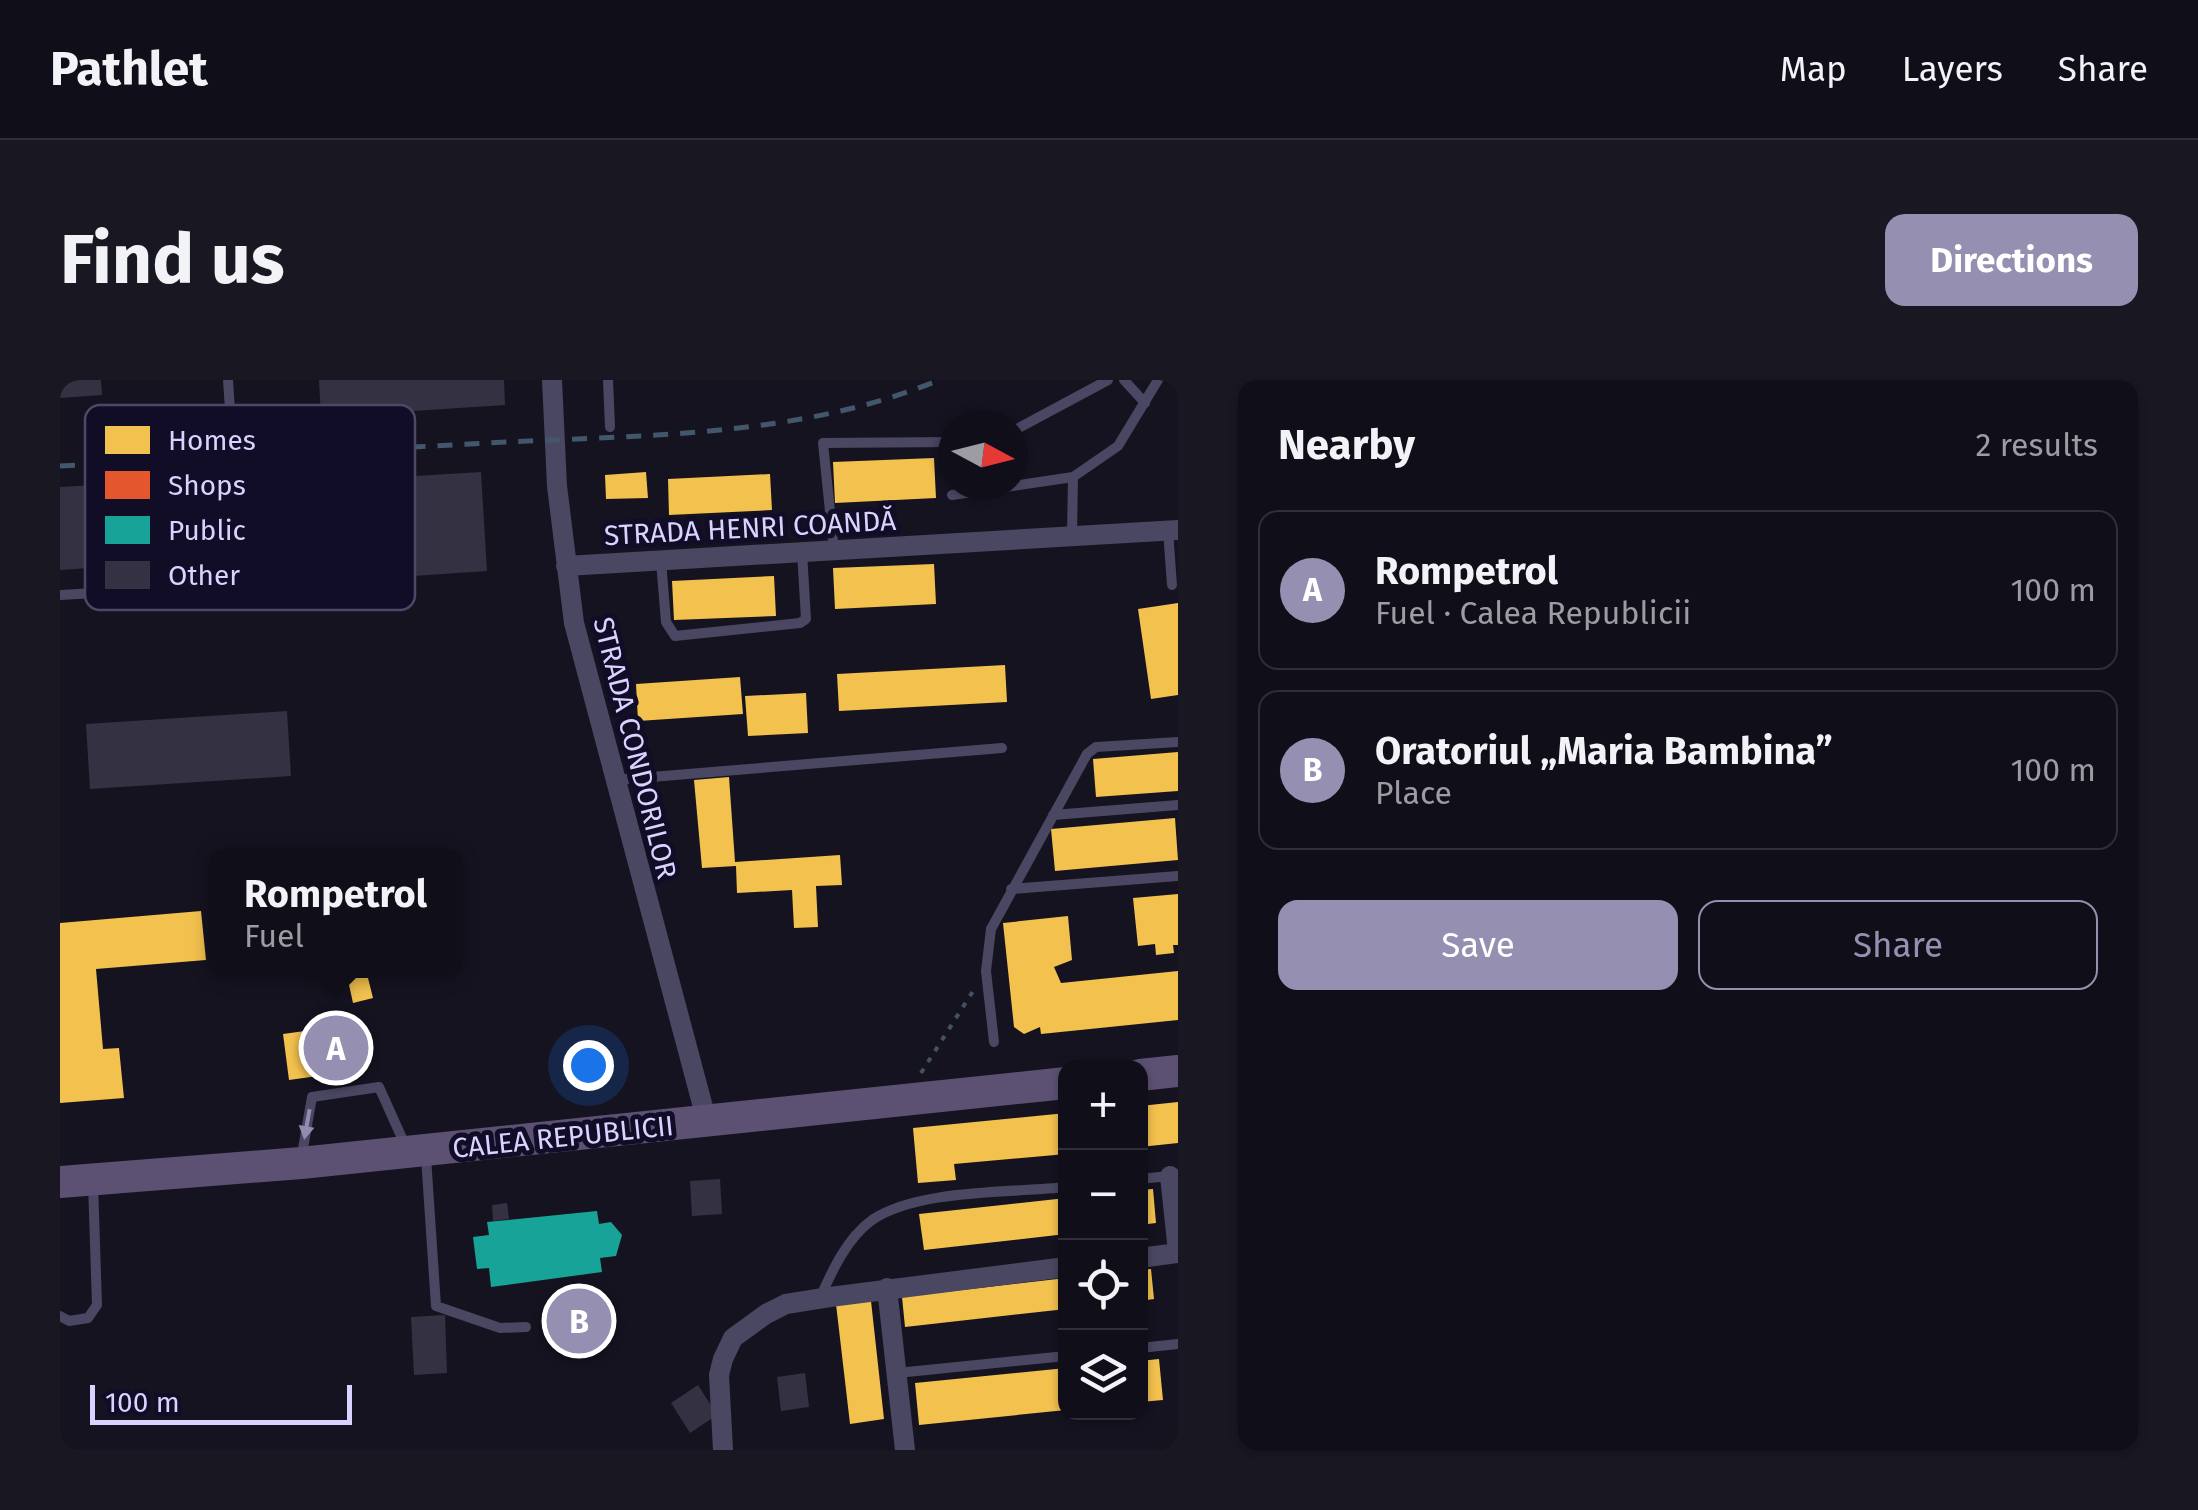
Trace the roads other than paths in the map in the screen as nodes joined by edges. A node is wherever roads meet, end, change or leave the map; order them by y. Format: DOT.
graph roads {
  1 [pos="228,380"];
  2 [pos="552,380"];
  3 [pos="608,380"];
  4 [pos="1108,380"];
  5 [pos="1124,380"];
  6 [pos="1158,380"];
  7 [pos="1145,403"];
  8 [pos="230,405"];
  9 [pos="1028,423"];
  10 [pos="610,426"];
  11 [pos="938,442"];
  12 [pos="1073,477"];
  13 [pos="1028,484"];
  14 [pos="1173,530"];
  15 [pos="1072,536"];
  16 [pos="834,551"];
  17 [pos="802,552"];
  18 [pos="661,561"];
  19 [pos="566,566"];
  20 [pos="1172,585"];
  21 [pos="85,594"];
  22 [pos="60,595"];
  23 [pos="1178,742"];
  24 [pos="1002,748"];
  25 [pos="613,780"];
  26 [pos="1178,806"];
  27 [pos="1053,815"];
  28 [pos="1178,876"];
  29 [pos="1012,890"];
  30 [pos="994,1042"];
  31 [pos="1178,1071"];
  32 [pos="1148,1074"];
  33 [pos="1058,1084"];
  34 [pos="707,1122"];
  35 [pos="417,1152"];
  36 [pos="301,1164"];
  37 [pos="1174,1176"];
  38 [pos="1148,1178"];
  39 [pos="93,1180"];
  40 [pos="60,1182"];
  41 [pos="1058,1188"];
  42 [pos="1178,1253"];
  43 [pos="1148,1257"];
  44 [pos="1058,1267"];
  45 [pos="887,1288"];
  46 [pos="820,1299"];
  47 [pos="60,1316"];
  48 [pos="526,1326"];
  49 [pos="1178,1344"];
  50 [pos="1148,1347"];
  51 [pos="1058,1357"];
  52 [pos="897,1373"];
  53 [pos="723,1450"];
  54 [pos="905,1450"];
  1 -- 8 [label="lane"];
  2 -- 19 [label="street, STRADA CONDORILOR"];
  3 -- 10 [label="lane"];
  4 -- 9 [label="lane"];
  5 -- 7 [label="lane"];
  6 -- 7 [label="lane"];
  7 -- 12 [label="lane"];
  11 -- 16 [label="lane"];
  12 -- 13 [label="lane"];
  12 -- 15 [label="lane"];
  14 -- 15 [label="street, STRADA HENRI COANDĂ"];
  14 -- 20 [label="lane"];
  15 -- 16 [label="street, STRADA HENRI COANDĂ"];
  16 -- 17 [label="street, STRADA HENRI COANDĂ"];
  17 -- 18 [label="street, STRADA HENRI COANDĂ"];
  17 -- 18 [label="lane"];
  18 -- 19 [label="street, STRADA HENRI COANDĂ"];
  19 -- 25 [label="street, STRADA CONDORILOR"];
  21 -- 22 [label="lane"];
  23 -- 27 [label="lane"];
  24 -- 25 [label="lane"];
  25 -- 34 [label="street, STRADA CONDORILOR"];
  26 -- 27 [label="lane"];
  27 -- 29 [label="lane"];
  28 -- 29 [label="lane"];
  29 -- 30 [label="lane"];
  31 -- 32 [label="main road"];
  33 -- 34 [label="main road, CALEA REPUBLICII"];
  34 -- 35 [label="main road, CALEA REPUBLICII"];
  35 -- 36 [label="main road, CALEA REPUBLICII"];
  35 -- 36 [label="lane, one-way"];
  35 -- 48 [label="lane"];
  36 -- 39 [label="main road, CALEA REPUBLICII"];
  37 -- 38 [label="lane"];
  37 -- 42 [label="street"];
  39 -- 40 [label="main road, CALEA REPUBLICII"];
  39 -- 47 [label="lane"];
  41 -- 46 [label="lane"];
  42 -- 43 [label="street"];
  44 -- 45 [label="street"];
  45 -- 46 [label="street"];
  45 -- 52 [label="street"];
  46 -- 53 [label="street"];
  49 -- 50 [label="lane"];
  51 -- 52 [label="lane"];
  52 -- 54 [label="street"];
}
